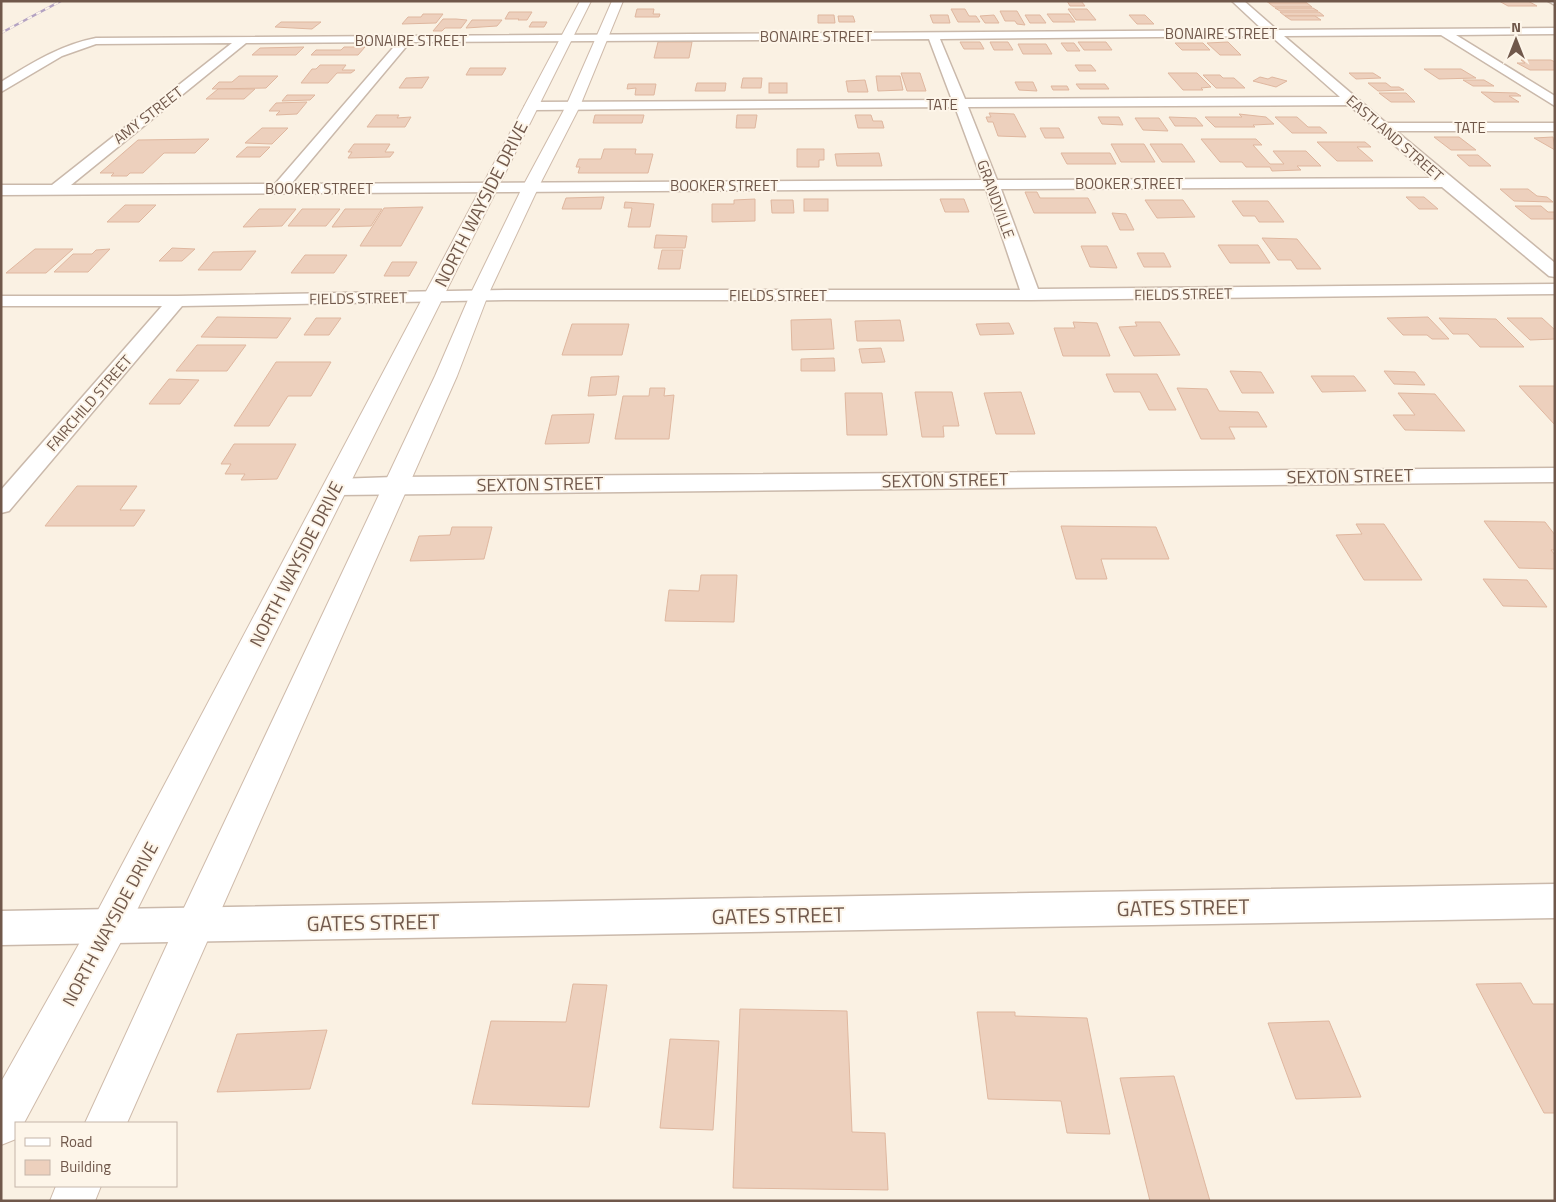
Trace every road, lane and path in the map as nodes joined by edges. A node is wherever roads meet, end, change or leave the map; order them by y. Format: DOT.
graph roads {
  1 [pos="586,1"];
  2 [pos="618,1"];
  3 [pos="1237,1"];
  4 [pos="1442,31"];
  5 [pos="1555,31"];
  6 [pos="1274,32"];
  7 [pos="933,35"];
  8 [pos="601,37"];
  9 [pos="566,39"];
  10 [pos="242,40"];
  11 [pos="406,40"];
  12 [pos="78,44"];
  13 [pos="1,88"];
  14 [pos="1352,101"];
  15 [pos="1555,102"];
  16 [pos="959,104"];
  17 [pos="532,106"];
  18 [pos="573,106"];
  19 [pos="1385,127"];
  20 [pos="1555,127"];
  21 [pos="1446,182"];
  22 [pos="991,183"];
  23 [pos="531,186"];
  24 [pos="490,187"];
  25 [pos="279,188"];
  26 [pos="1,190"];
  27 [pos="54,190"];
  28 [pos="1555,272"];
  29 [pos="1555,289"];
  30 [pos="480,295"];
  31 [pos="1031,296"];
  32 [pos="434,297"];
  33 [pos="1,301"];
  34 [pos="177,301"];
  35 [pos="1555,475"];
  36 [pos="394,485"];
  37 [pos="336,487"];
  38 [pos="1,505"];
  39 [pos="1555,900"];
  40 [pos="195,925"];
  41 [pos="110,926"];
  42 [pos="1,928"];
  43 [pos="106,1122"];
  44 [pos="1,1124"];
  45 [pos="79,1187"];
  46 [pos="72,1201"];
  1 -- 9 [label="main road, NORTH WAYSIDE DRIVE"];
  2 -- 8 [label="main road, NORTH WAYSIDE DRIVE"];
  3 -- 6 [label="street, EASTLAND STREET"];
  4 -- 5 [label="street, BONAIRE STREET"];
  4 -- 6 [label="street, BONAIRE STREET"];
  4 -- 15 [label="street"];
  6 -- 7 [label="street, BONAIRE STREET"];
  6 -- 14 [label="street, EASTLAND STREET"];
  7 -- 8 [label="street, BONAIRE STREET"];
  7 -- 16 [label="street, GRANDVILLE"];
  8 -- 9 [label="street, BONAIRE STREET"];
  8 -- 18 [label="main road, NORTH WAYSIDE DRIVE"];
  9 -- 11 [label="street, BONAIRE STREET"];
  9 -- 17 [label="main road, NORTH WAYSIDE DRIVE"];
  10 -- 11 [label="street, BONAIRE STREET"];
  10 -- 12 [label="street, BONAIRE STREET"];
  10 -- 27 [label="street, AMY STREET"];
  11 -- 25 [label="street"];
  12 -- 13 [label="street"];
  14 -- 16 [label="street, TATE"];
  14 -- 19 [label="street, EASTLAND STREET"];
  16 -- 18 [label="street, TATE"];
  16 -- 22 [label="street, GRANDVILLE"];
  17 -- 18 [label="street, TATE"];
  17 -- 24 [label="main road, NORTH WAYSIDE DRIVE"];
  18 -- 23 [label="main road, NORTH WAYSIDE DRIVE"];
  19 -- 20 [label="street, TATE"];
  19 -- 21 [label="street, EASTLAND STREET"];
  21 -- 22 [label="street, BOOKER STREET"];
  21 -- 28 [label="street, EASTLAND STREET"];
  22 -- 23 [label="street, BOOKER STREET"];
  22 -- 31 [label="street, GRANDVILLE"];
  23 -- 24 [label="street, BOOKER STREET"];
  23 -- 30 [label="main road, NORTH WAYSIDE DRIVE"];
  24 -- 25 [label="street, BOOKER STREET"];
  24 -- 32 [label="main road, NORTH WAYSIDE DRIVE"];
  25 -- 27 [label="street, BOOKER STREET"];
  26 -- 27 [label="street, BOOKER STREET"];
  29 -- 31 [label="street, FIELDS STREET"];
  30 -- 31 [label="street, FIELDS STREET"];
  30 -- 32 [label="street, FIELDS STREET"];
  30 -- 36 [label="main road, NORTH WAYSIDE DRIVE"];
  32 -- 34 [label="street, FIELDS STREET"];
  32 -- 37 [label="main road, NORTH WAYSIDE DRIVE"];
  33 -- 34 [label="street, FIELDS STREET"];
  34 -- 38 [label="street, FAIRCHILD STREET"];
  35 -- 36 [label="street, SEXTON STREET"];
  36 -- 37 [label="street, SEXTON STREET"];
  36 -- 40 [label="main road, NORTH WAYSIDE DRIVE"];
  37 -- 41 [label="main road, NORTH WAYSIDE DRIVE"];
  39 -- 40 [label="street, GATES STREET"];
  40 -- 41 [label="street, GATES STREET"];
  40 -- 43 [label="main road, NORTH WAYSIDE DRIVE"];
  41 -- 42 [label="street, GATES STREET"];
  41 -- 44 [label="main road, NORTH WAYSIDE DRIVE"];
  45 -- 46 [label="main road"];
}
